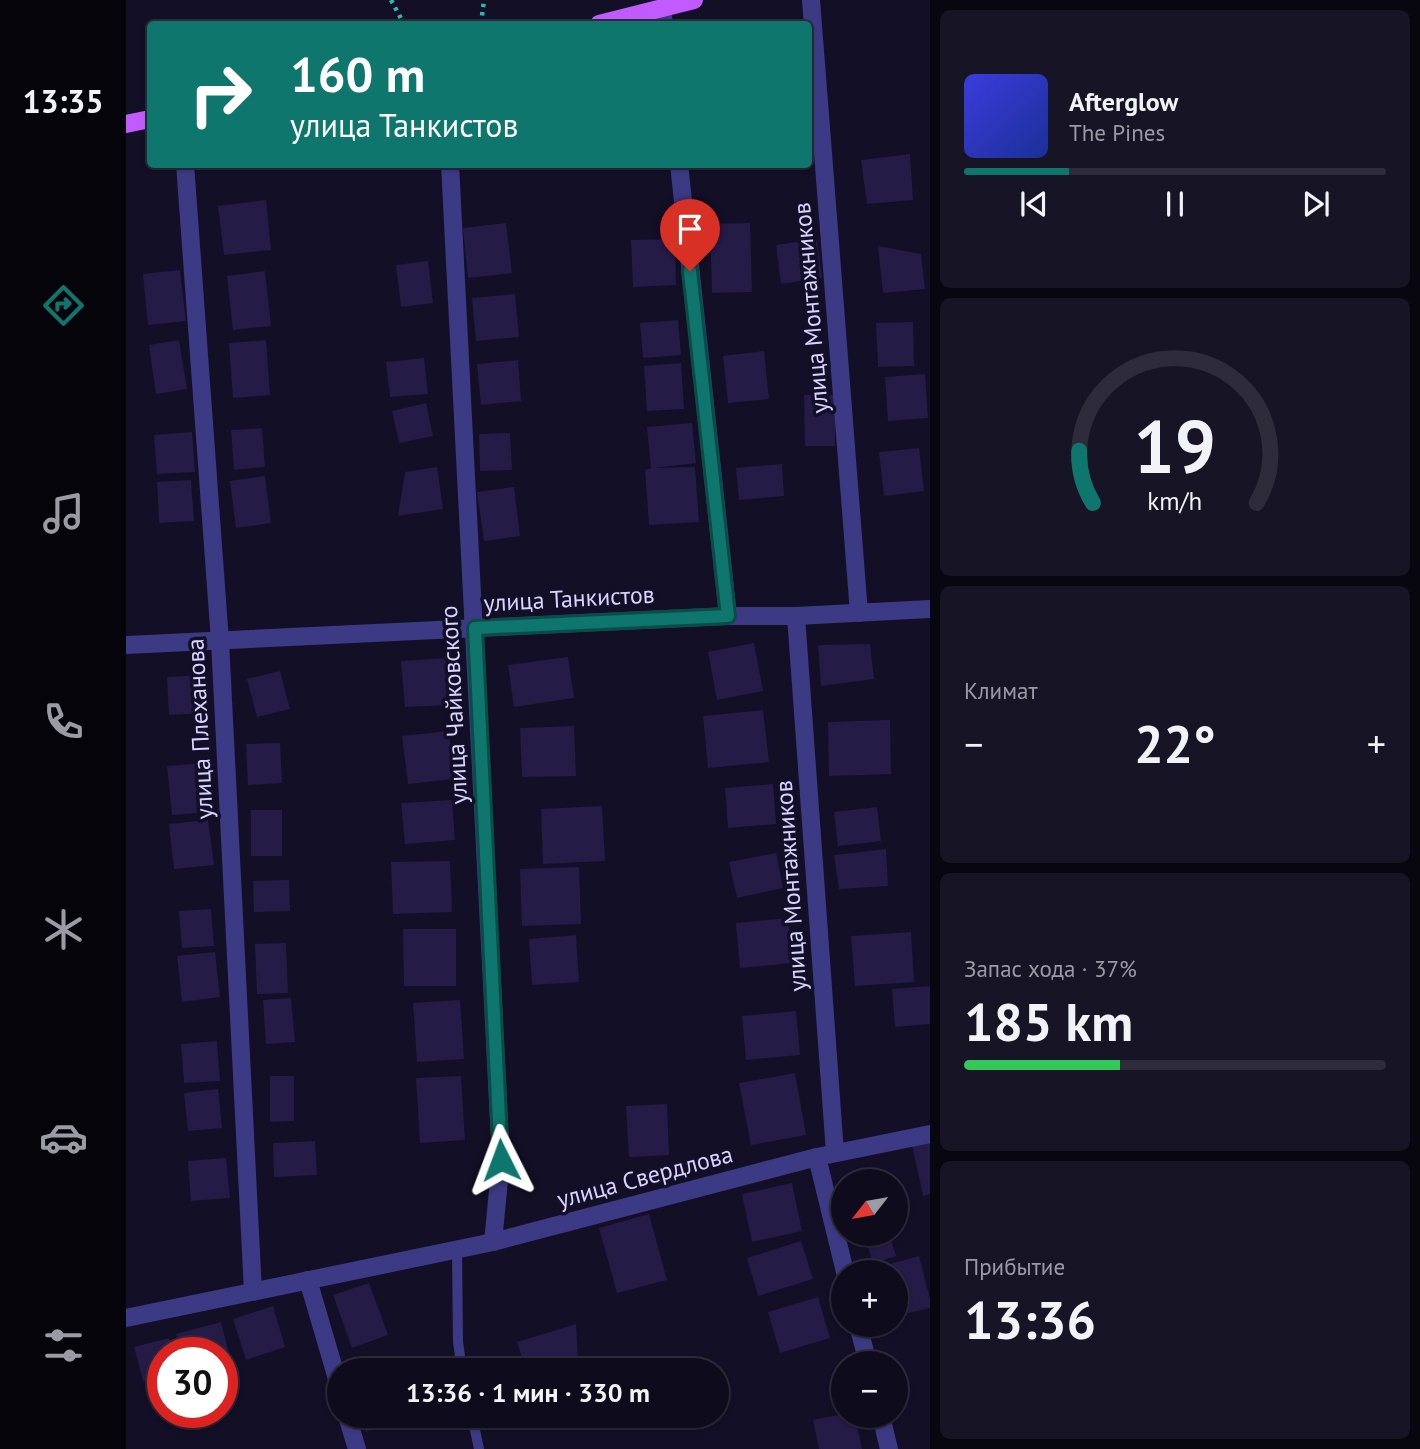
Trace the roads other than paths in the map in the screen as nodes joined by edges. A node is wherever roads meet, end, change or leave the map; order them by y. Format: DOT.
graph roads {
  1 [pos="694,0"];
  2 [pos="811,0"];
  3 [pos="663,17"];
  4 [pos="626,21"];
  5 [pos="147,120"];
  6 [pos="126,124"];
  7 [pos="185,168"];
  8 [pos="450,168"];
  9 [pos="679,168"];
  10 [pos="930,609"];
  11 [pos="859,613"];
  12 [pos="728,616"];
  13 [pos="796,616"];
  14 [pos="475,628"];
  15 [pos="220,641"];
  16 [pos="126,645"];
  17 [pos="930,1134"];
  18 [pos="835,1153"];
  19 [pos="817,1157"];
  20 [pos="493,1242"];
  21 [pos="457,1250"];
  22 [pos="842,1260"];
  23 [pos="309,1280"];
  24 [pos="253,1292"];
  25 [pos="126,1318"];
  26 [pos="331,1358"];
  27 [pos="460,1358"];
  28 [pos="351,1428"];
  29 [pos="475,1428"];
  30 [pos="884,1428"];
  31 [pos="357,1449"];
  32 [pos="479,1449"];
  33 [pos="890,1449"];
  1 -- 3 [label="main road"];
  2 -- 11 [label="street, улица Монтажников"];
  3 -- 4 [label="main road"];
  5 -- 6 [label="main road"];
  7 -- 15 [label="street, улица Плеханова"];
  8 -- 14 [label="street, улица Чайковского"];
  9 -- 12 [label="street"];
  10 -- 11 [label="street, улица Танкистов"];
  11 -- 13 [label="street, улица Танкистов"];
  12 -- 13 [label="street, улица Танкистов"];
  12 -- 14 [label="street, улица Танкистов"];
  13 -- 18 [label="street, улица Монтажников"];
  14 -- 15 [label="street, улица Танкистов"];
  14 -- 20 [label="street, улица Чайковского"];
  15 -- 16 [label="street, улица Танкистов"];
  15 -- 24 [label="street, улица Плеханова"];
  17 -- 18 [label="street, улица Свердлова"];
  18 -- 19 [label="street, улица Свердлова"];
  19 -- 20 [label="street, улица Свердлова"];
  19 -- 22 [label="street"];
  20 -- 21 [label="street, улица Свердлова"];
  21 -- 23 [label="street, улица Свердлова"];
  21 -- 27 [label="lane"];
  23 -- 24 [label="street, улица Свердлова"];
  23 -- 26 [label="street"];
  24 -- 25 [label="street, улица Свердлова"];
  28 -- 31 [label="street"];
  29 -- 32 [label="lane"];
  30 -- 33 [label="street"];
}
